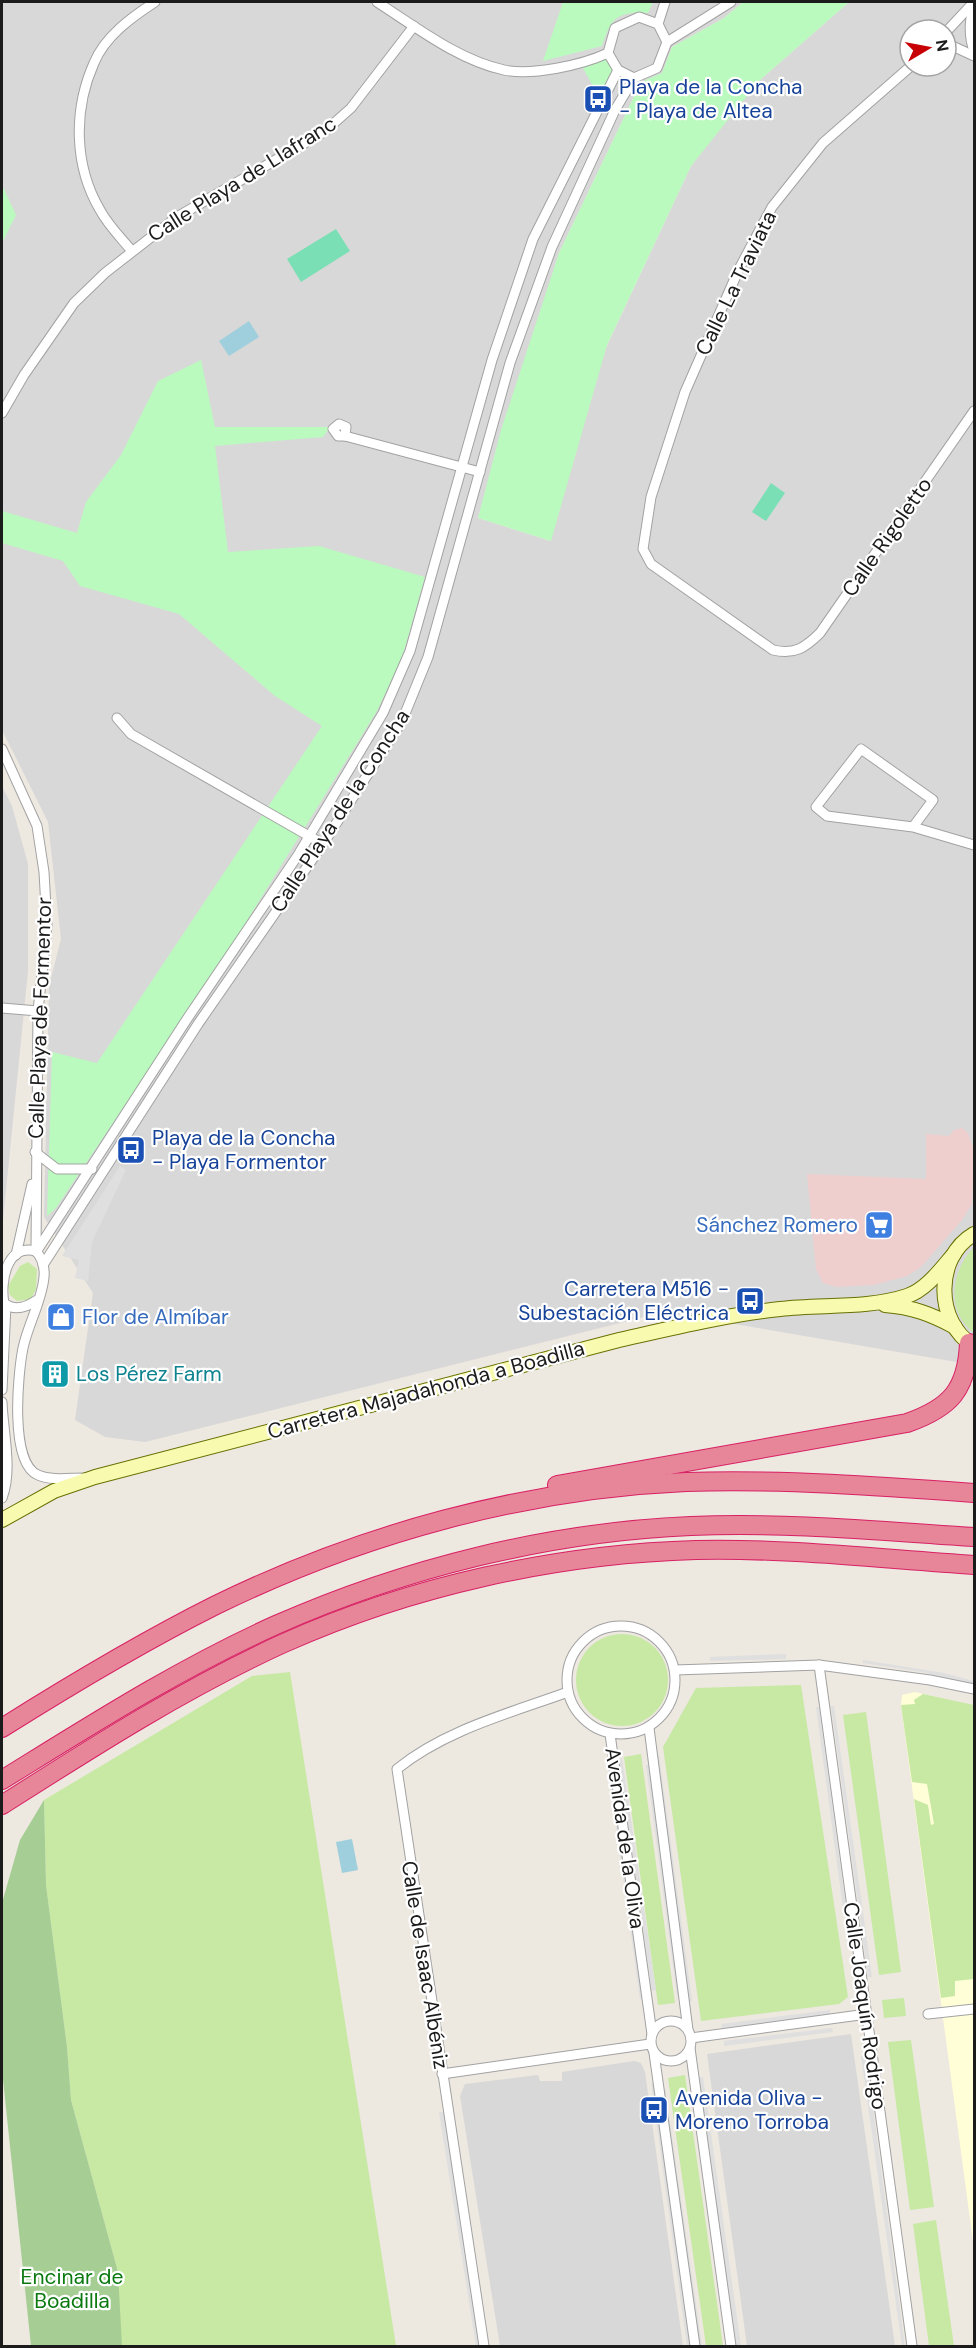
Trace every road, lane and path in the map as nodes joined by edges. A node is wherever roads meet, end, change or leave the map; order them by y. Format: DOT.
graph roads {
  1 [pos="155,2"];
  2 [pos="377,2"];
  3 [pos="665,2"];
  4 [pos="731,2"];
  5 [pos="974,2"];
  6 [pos="958,19"];
  7 [pos="658,24"];
  8 [pos="414,26"];
  9 [pos="667,42"];
  10 [pos="958,48"];
  11 [pos="975,51"];
  12 [pos="608,53"];
  13 [pos="975,56"];
  14 [pos="618,70"];
  15 [pos="898,77"];
  16 [pos="634,78"];
  17 [pos="131,250"];
  18 [pos="975,411"];
  19 [pos="2,413"];
  20 [pos="345,436"];
  21 [pos="462,468"];
  22 [pos="480,472"];
  23 [pos="791,652"];
  24 [pos="117,718"];
  25 [pos="2,749"];
  26 [pos="913,827"];
  27 [pos="309,837"];
  28 [pos="323,844"];
  29 [pos="975,844"];
  30 [pos="2,1008"];
  31 [pos="38,1011"];
  32 [pos="35,1152"];
  33 [pos="92,1169"];
  34 [pos="34,1173"];
  35 [pos="972,1234"];
  36 [pos="36,1252"];
  37 [pos="954,1254"];
  38 [pos="9,1259"];
  39 [pos="43,1265"];
  40 [pos="37,1300"];
  41 [pos="4,1303"];
  42 [pos="862,1303"];
  43 [pos="955,1327"];
  44 [pos="972,1345"];
  45 [pos="2,1390"];
  46 [pos="2,1402"];
  47 [pos="21,1442"];
  48 [pos="3,1444"];
  49 [pos="95,1477"];
  50 [pos="975,1493"];
  51 [pos="2,1498"];
  52 [pos="2,1520"];
  53 [pos="975,1537"];
  54 [pos="975,1567"];
  55 [pos="819,1665"];
  56 [pos="95,1670"];
  57 [pos="675,1670"];
  58 [pos="975,1689"];
  59 [pos="568,1692"];
  60 [pos="2,1728"];
  61 [pos="649,1728"];
  62 [pos="610,1734"];
  63 [pos="2,1780"];
  64 [pos="2,1805"];
  65 [pos="975,2011"];
  66 [pos="867,2014"];
  67 [pos="928,2017"];
  68 [pos="652,2034"];
  69 [pos="690,2039"];
  70 [pos="652,2049"];
  71 [pos="442,2074"];
  72 [pos="484,2346"];
  73 [pos="695,2346"];
  74 [pos="731,2346"];
  75 [pos="912,2346"];
  1 -- 17 [label="street"];
  2 -- 8 [label="street"];
  3 -- 7 [label="street"];
  4 -- 9 [label="street"];
  5 -- 6 [label="street"];
  5 -- 11 [label="street"];
  7 -- 9 [label="street"];
  7 -- 12 [label="street"];
  8 -- 12 [label="street"];
  8 -- 17 [label="street, Calle Playa de Llafranc"];
  9 -- 16 [label="street"];
  10 -- 13 [label="street"];
  12 -- 14 [label="street"];
  14 -- 16 [label="street"];
  14 -- 21 [label="street, Calle Playa de la Concha"];
  15 -- 23 [label="street, Calle La Traviata"];
  16 -- 22 [label="street, Calle Playa de la Concha"];
  17 -- 19 [label="street, Calle Playa de Llafranc"];
  18 -- 23 [label="street, Calle Rigoletto"];
  20 -- 21 [label="street"];
  21 -- 22 [label="street"];
  21 -- 27 [label="street, Calle Playa de la Concha"];
  22 -- 28 [label="street, Calle Playa de la Concha"];
  24 -- 27 [label="street"];
  25 -- 31 [label="street, Calle Playa de Formentor"];
  26 -- 26 [label="street"];
  26 -- 29 [label="street"];
  27 -- 28 [label="street"];
  27 -- 33 [label="street, Calle Playa de la Concha"];
  28 -- 39 [label="street, Calle Playa de la Concha"];
  30 -- 31 [label="street"];
  31 -- 32 [label="street, Calle Playa de Formentor"];
  32 -- 33 [label="street, Calle Playa de Formentor"];
  32 -- 34 [label="street, Calle Playa de Formentor"];
  33 -- 36 [label="street, Calle Playa de la Concha"];
  34 -- 36 [label="street, Calle Playa de Formentor"];
  34 -- 38 [label="street, Calle Playa de Formentor"];
  35 -- 37 [label="street, Carretera Majadahonda a Boadilla"];
  36 -- 38 [label="street"];
  36 -- 39 [label="street"];
  37 -- 42 [label="street, Carretera Majadahonda a Boadilla"];
  37 -- 43 [label="street"];
  38 -- 41 [label="street"];
  39 -- 40 [label="street"];
  40 -- 41 [label="street"];
  40 -- 47 [label="street"];
  41 -- 45 [label="street"];
  42 -- 43 [label="street, Carretera Majadahonda a Boadilla"];
  42 -- 49 [label="street, Carretera Majadahonda a Boadilla"];
  43 -- 44 [label="street"];
  44 -- 56 [label="highway"];
  46 -- 48 [label="street"];
  47 -- 48 [label="street"];
  47 -- 49 [label="street"];
  48 -- 51 [label="street"];
  49 -- 52 [label="street, Carretera Majadahonda a Boadilla"];
  50 -- 56 [label="highway"];
  53 -- 63 [label="highway"];
  54 -- 64 [label="highway"];
  55 -- 57 [label="street"];
  55 -- 58 [label="street"];
  55 -- 66 [label="street, Calle Joaquín Rodrigo"];
  56 -- 60 [label="highway"];
  57 -- 59 [label="street"];
  57 -- 61 [label="street"];
  59 -- 62 [label="street, Avenida de la Oliva"];
  59 -- 71 [label="street, Calle de Isaac Albéniz"];
  61 -- 62 [label="street"];
  61 -- 69 [label="street, Avenida de la Oliva"];
  62 -- 68 [label="street, Avenida de la Oliva"];
  65 -- 67 [label="street"];
  66 -- 69 [label="street"];
  66 -- 75 [label="street, Calle Joaquín Rodrigo"];
  68 -- 69 [label="street"];
  68 -- 70 [label="street"];
  69 -- 70 [label="street"];
  69 -- 74 [label="street, Avenida de la Oliva"];
  70 -- 71 [label="street"];
  70 -- 73 [label="street"];
  71 -- 72 [label="street, Calle de Isaac Albéniz"];
}
